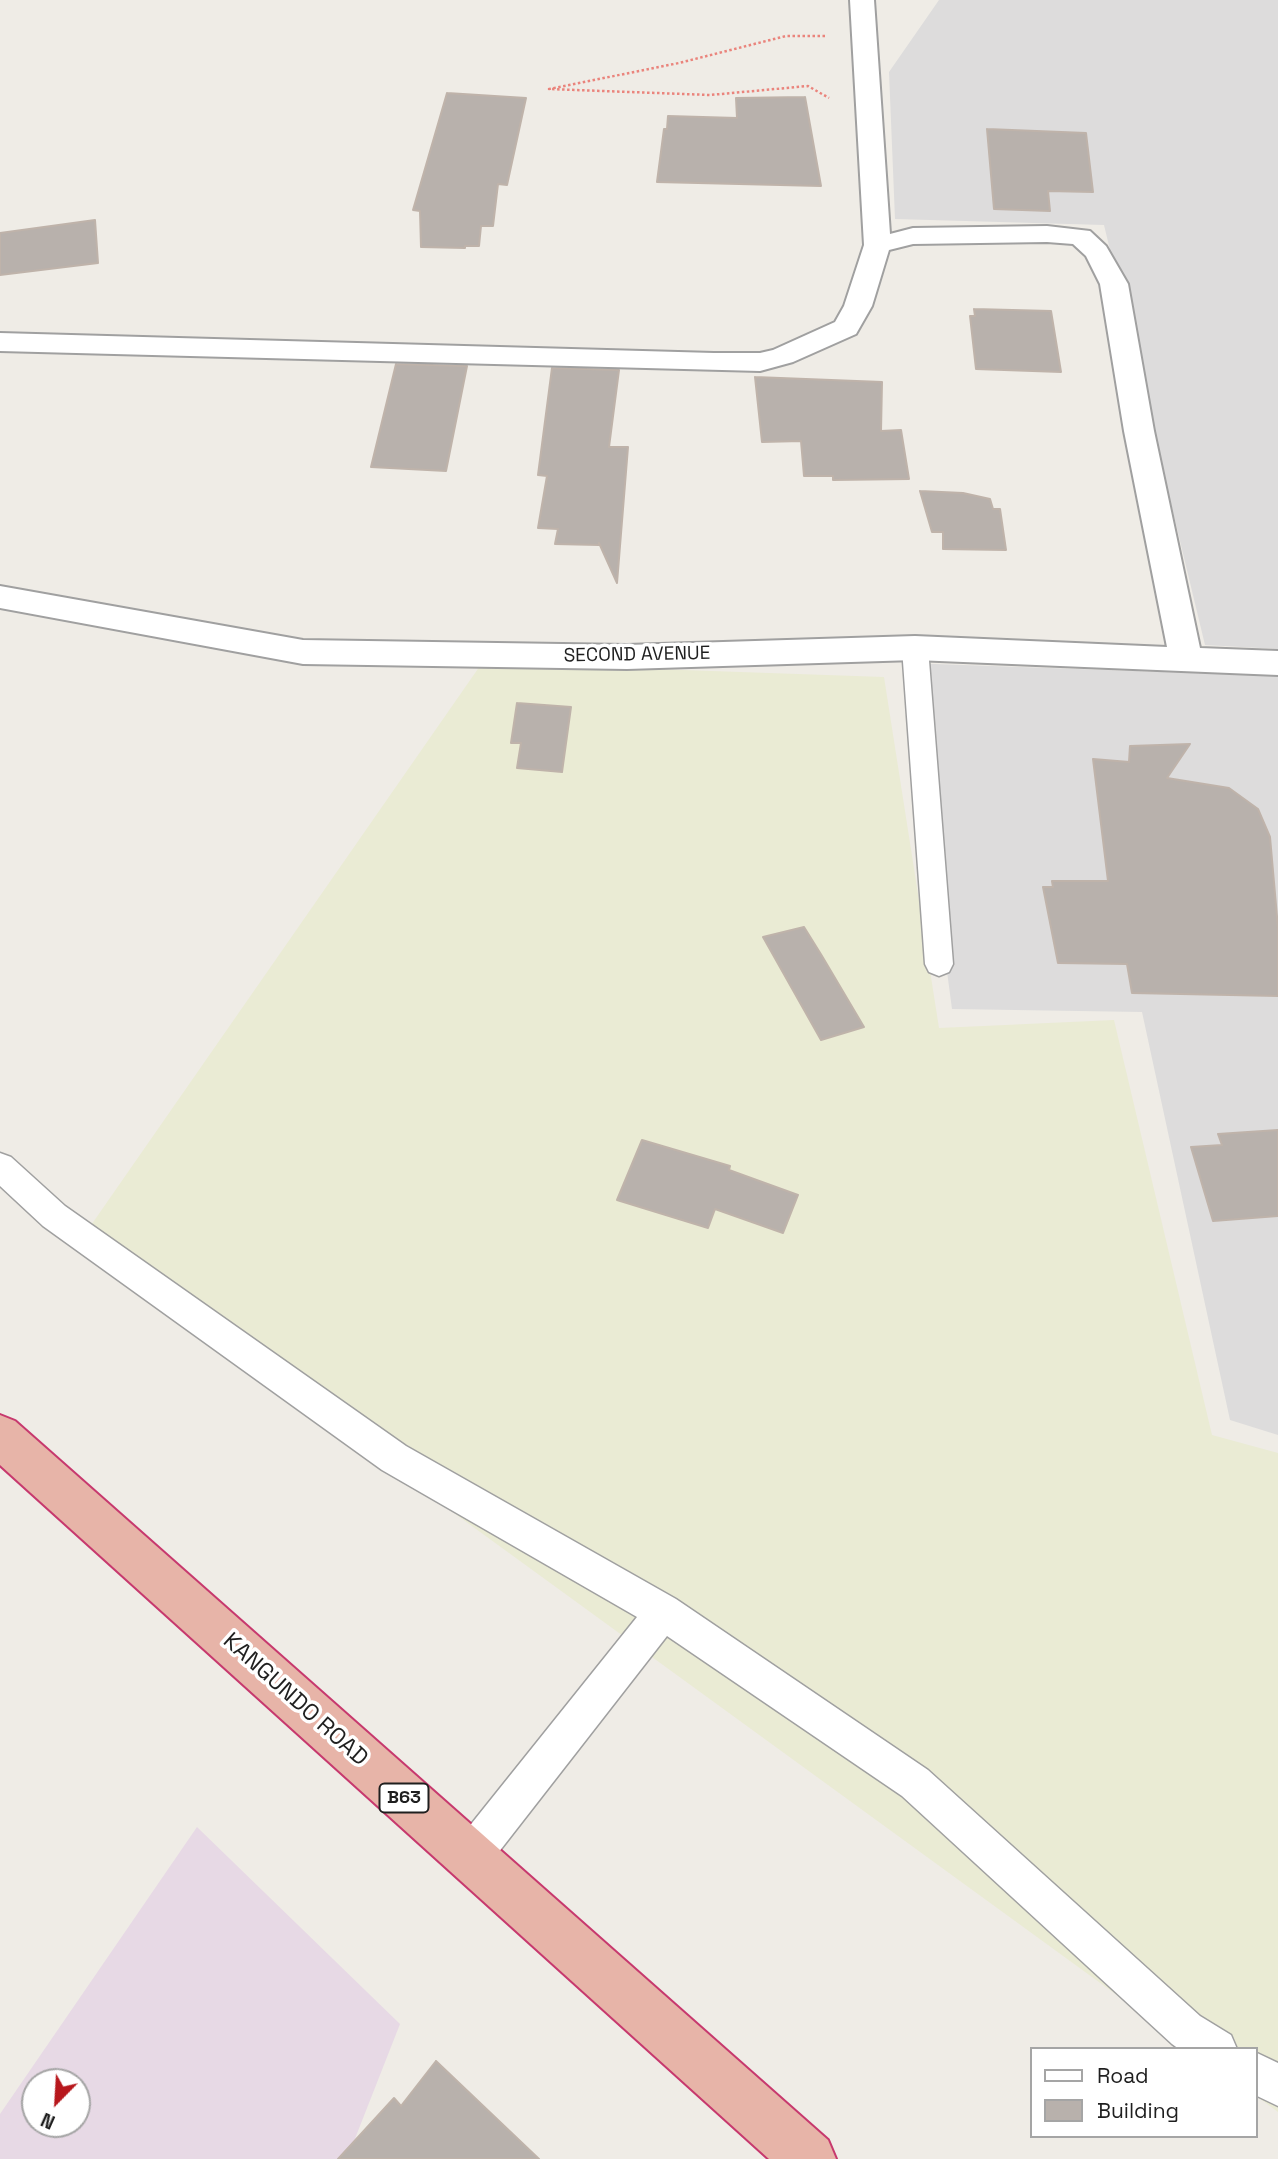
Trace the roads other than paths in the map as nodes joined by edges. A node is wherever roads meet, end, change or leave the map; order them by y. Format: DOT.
graph roads {
  1 [pos="862,0"];
  2 [pos="877,245"];
  3 [pos="0,342"];
  4 [pos="0,597"];
  5 [pos="915,648"];
  6 [pos="1186,659"];
  7 [pos="1278,663"];
  8 [pos="939,964"];
  9 [pos="0,1166"];
  10 [pos="0,1436"];
  11 [pos="663,1612"];
  12 [pos="470,1857"];
  13 [pos="1214,2047"];
  14 [pos="1257,2074"];
  15 [pos="1278,2086"];
  16 [pos="809,2159"];
  1 -- 2 [label="street"];
  2 -- 3 [label="street"];
  2 -- 6 [label="street"];
  4 -- 5 [label="street, SECOND AVENUE"];
  5 -- 6 [label="street, SECOND AVENUE"];
  5 -- 8 [label="lane"];
  6 -- 7 [label="street, SECOND AVENUE"];
  9 -- 11 [label="lane"];
  10 -- 12 [label="highway, KANGUNDO ROAD / B63"];
  11 -- 12 [label="lane"];
  11 -- 13 [label="lane"];
  12 -- 16 [label="highway, KANGUNDO ROAD / B63"];
  14 -- 15 [label="lane"];
}
